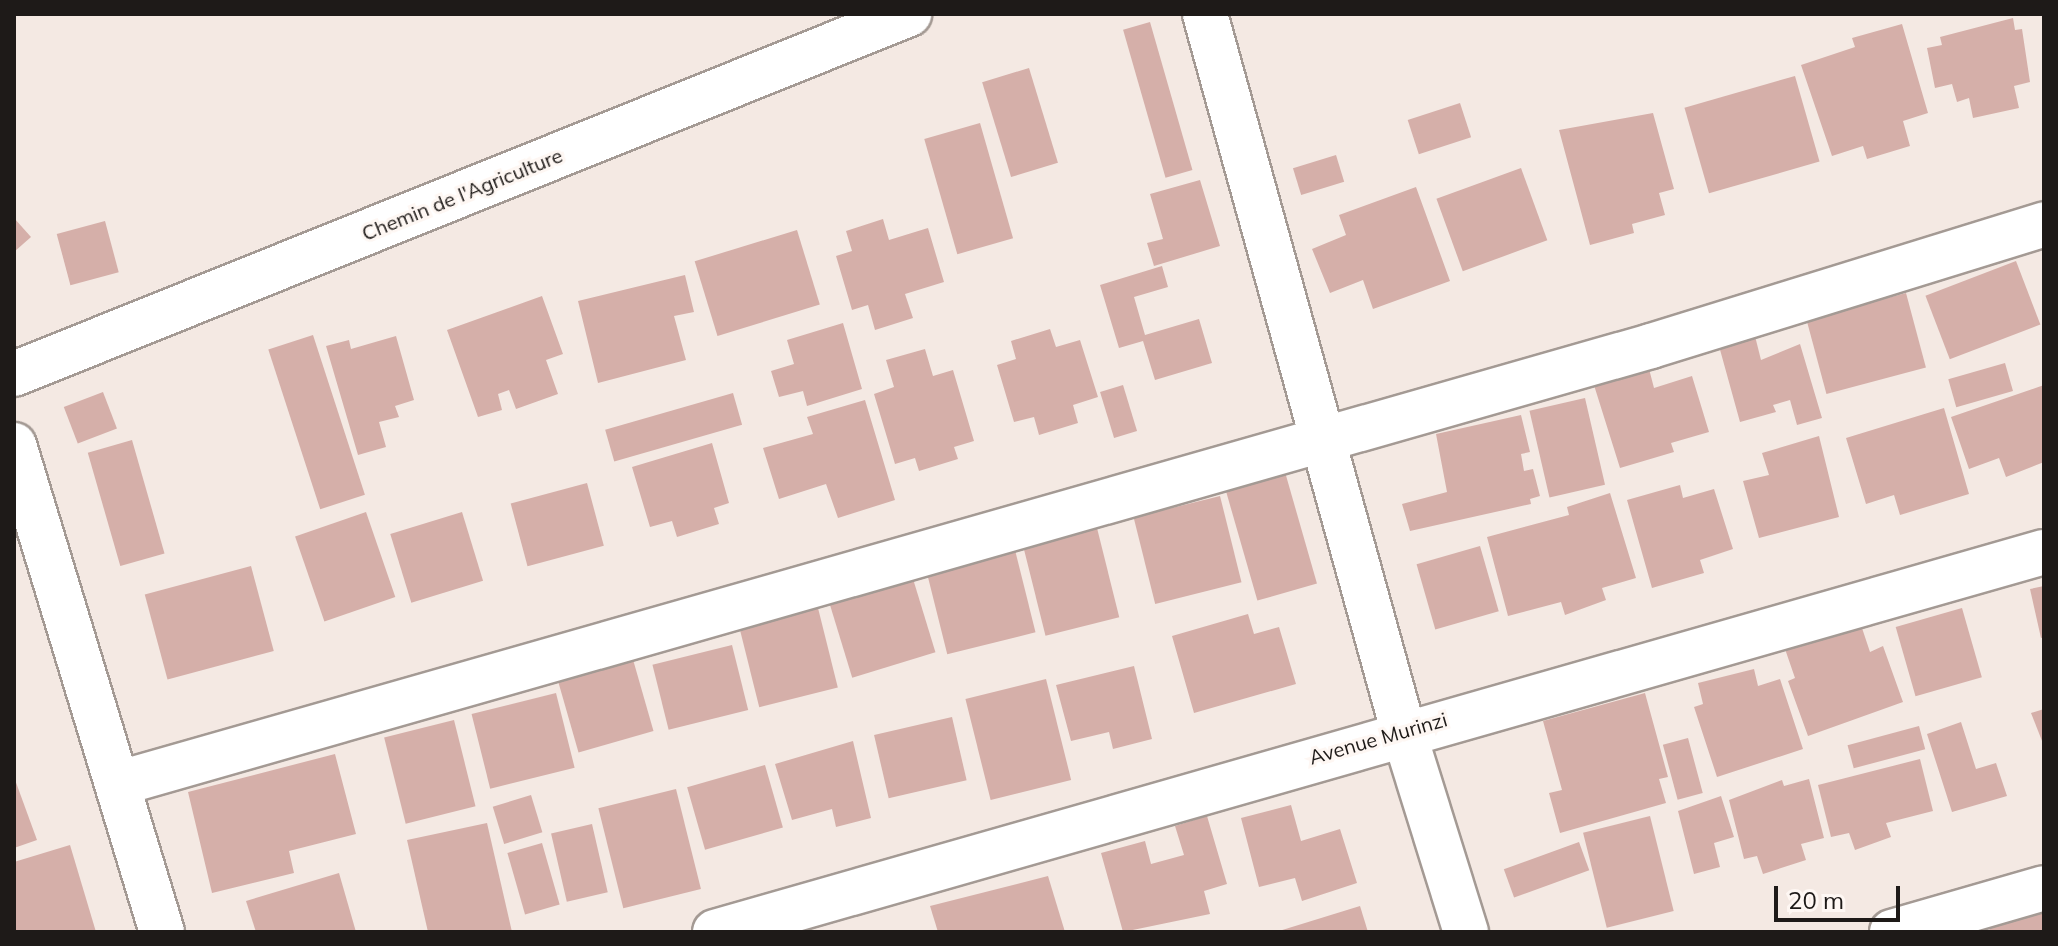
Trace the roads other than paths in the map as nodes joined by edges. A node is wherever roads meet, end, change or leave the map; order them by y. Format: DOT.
graph roads {
  1 [pos="909,14"];
  2 [pos="1205,14"];
  3 [pos="2044,224"];
  4 [pos="14,374"];
  5 [pos="1321,436"];
  6 [pos="14,445"];
  7 [pos="2044,552"];
  8 [pos="1403,730"];
  9 [pos="120,783"];
  10 [pos="2044,888"];
  11 [pos="162,932"];
  12 [pos="715,932"];
  13 [pos="1466,932"];
  14 [pos="1892,932"];
  1 -- 4 [label="street, Chemin de l'Agriculture"];
  2 -- 5 [label="street"];
  3 -- 5 [label="street"];
  5 -- 8 [label="street"];
  5 -- 9 [label="street"];
  6 -- 9 [label="street"];
  7 -- 8 [label="street, Avenue Murinzi"];
  8 -- 12 [label="street, Avenue Murinzi"];
  8 -- 13 [label="street"];
  9 -- 11 [label="street"];
  10 -- 14 [label="street"];
}
